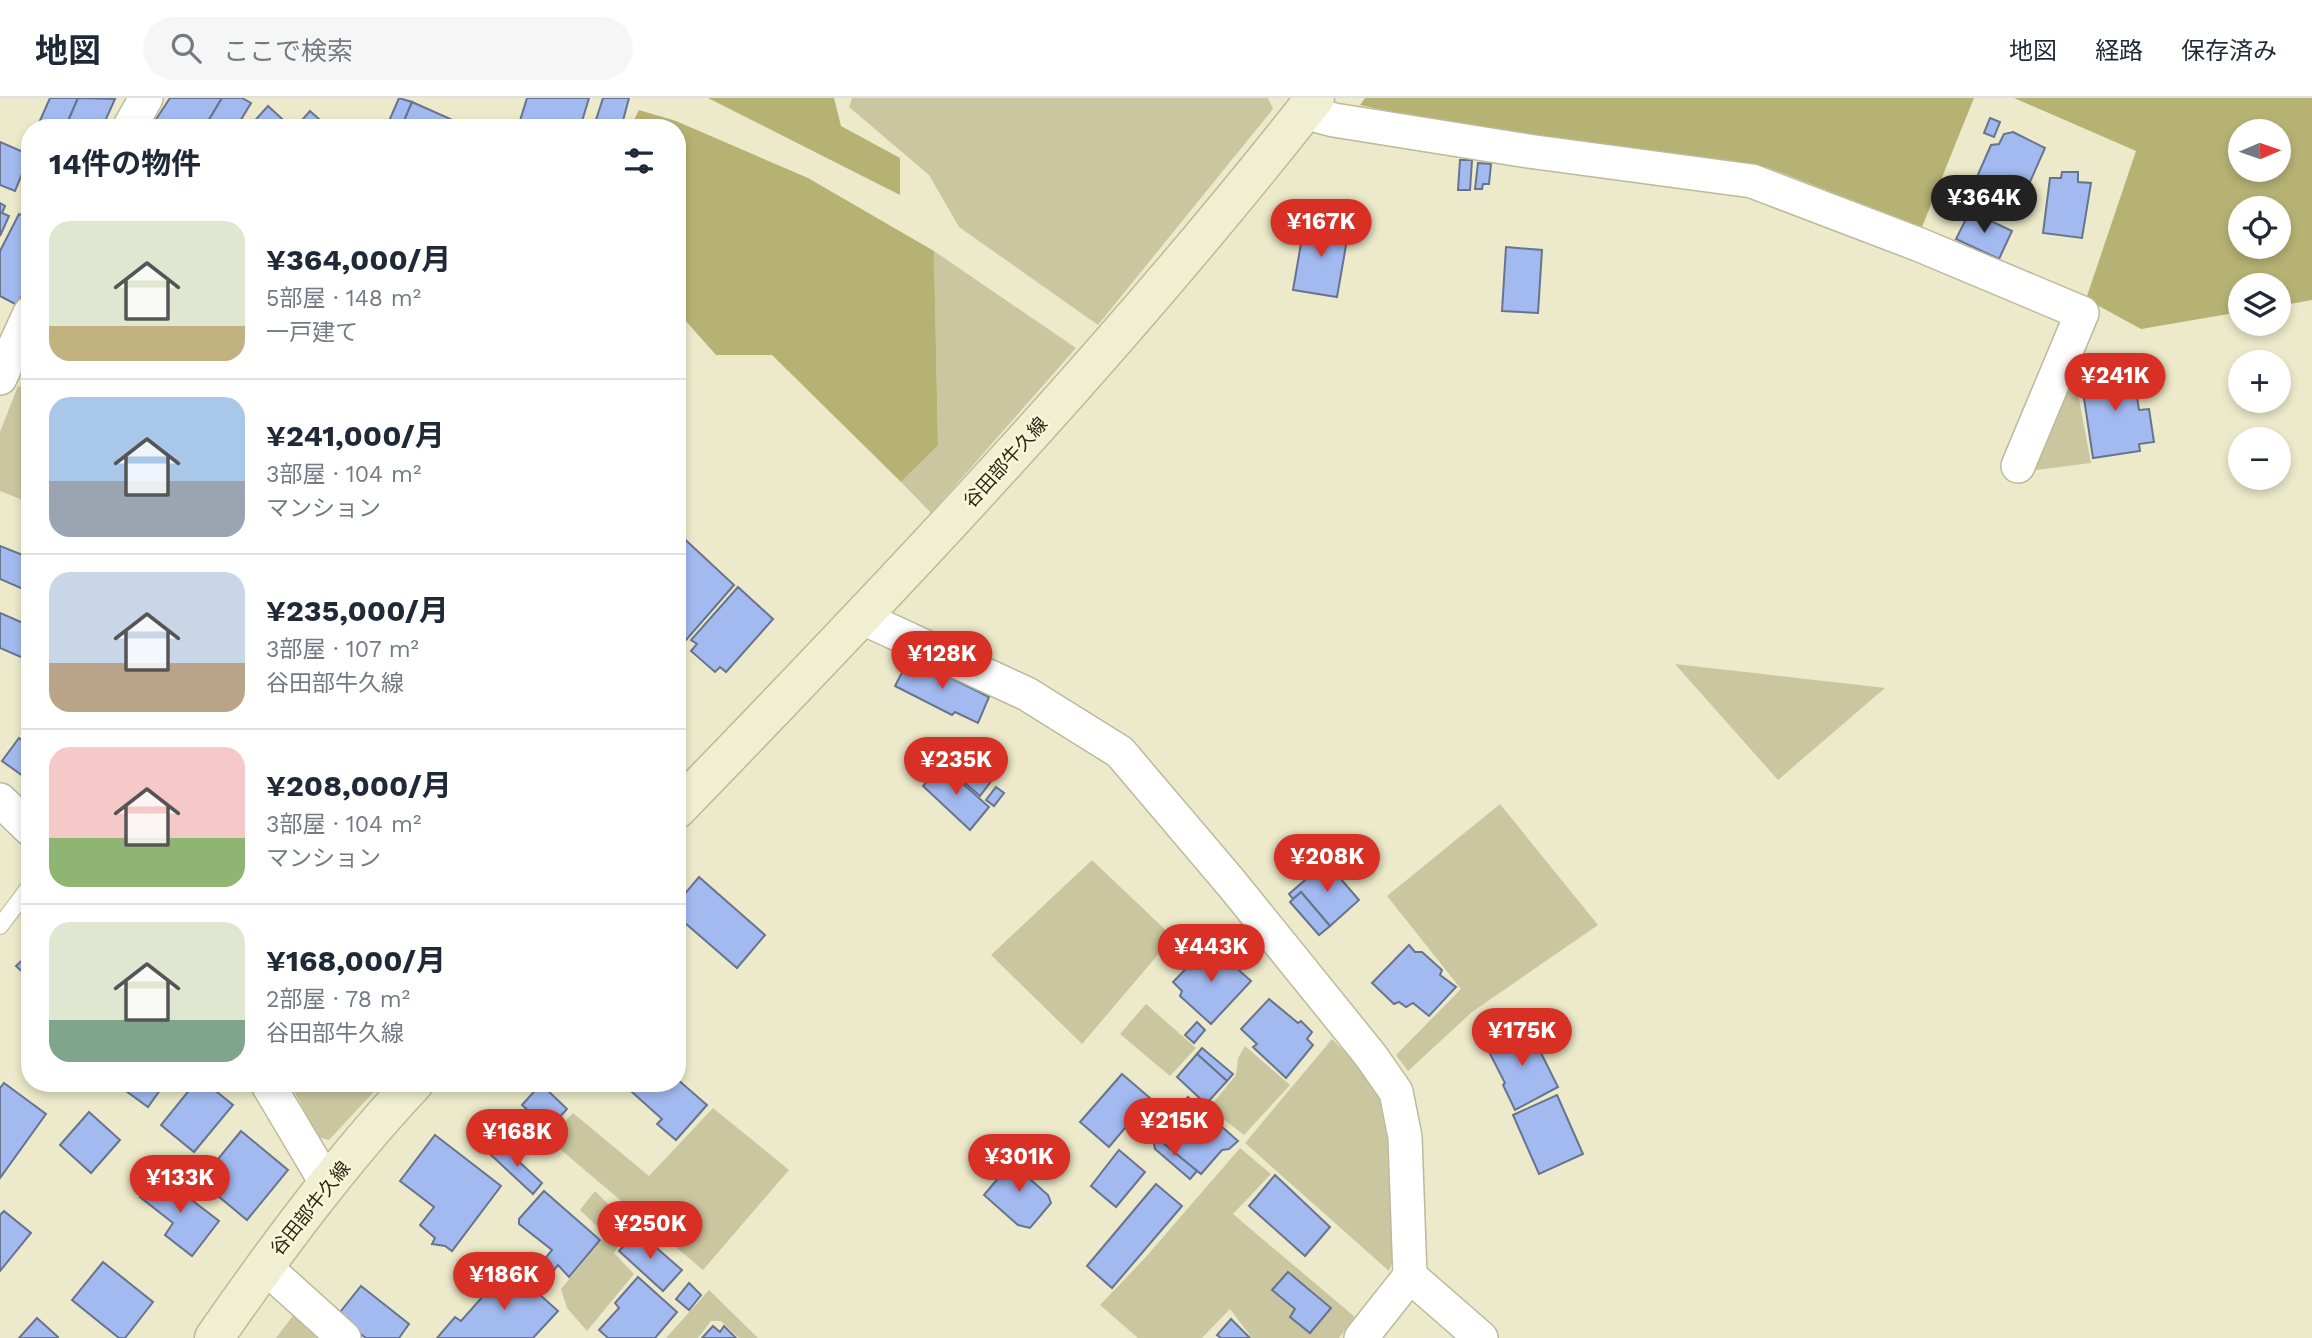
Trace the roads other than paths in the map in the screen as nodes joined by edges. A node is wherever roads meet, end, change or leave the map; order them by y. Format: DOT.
graph roads {
  1 [pos="146,98"];
  2 [pos="1309,105"];
  3 [pos="134,119"];
  4 [pos="21,332"];
  5 [pos="0,378"];
  6 [pos="2018,466"];
  7 [pos="863,618"];
  8 [pos="0,800"];
  9 [pos="686,800"];
  10 [pos="21,820"];
  11 [pos="21,898"];
  12 [pos="0,926"];
  13 [pos="272,1092"];
  14 [pos="406,1092"];
  15 [pos="327,1184"];
  16 [pos="264,1266"];
  17 [pos="1409,1276"];
  18 [pos="214,1338"];
  19 [pos="344,1338"];
  20 [pos="1362,1338"];
  21 [pos="1481,1338"];
  1 -- 3 [label="street"];
  2 -- 6 [label="street"];
  2 -- 7 [label="main road, 谷田部牛久線"];
  4 -- 5 [label="street"];
  7 -- 9 [label="main road, 谷田部牛久線"];
  7 -- 17 [label="street"];
  8 -- 10 [label="street"];
  11 -- 12 [label="lane"];
  13 -- 15 [label="street"];
  14 -- 15 [label="main road, 谷田部牛久線"];
  15 -- 16 [label="main road, 谷田部牛久線"];
  16 -- 18 [label="main road, 谷田部牛久線"];
  16 -- 19 [label="street"];
  17 -- 20 [label="street"];
  17 -- 21 [label="street"];
}
